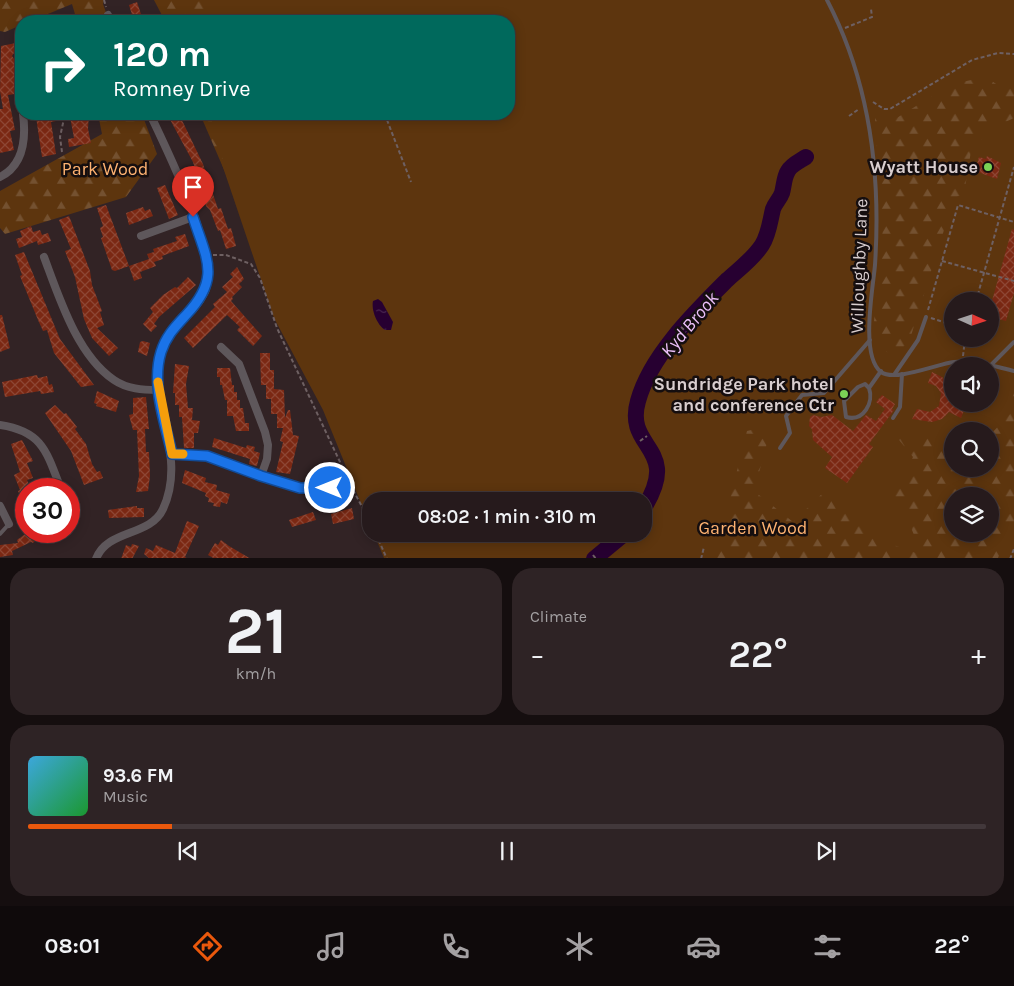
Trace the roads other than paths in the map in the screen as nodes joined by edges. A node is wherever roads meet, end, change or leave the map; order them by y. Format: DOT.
graph roads {
  1 [pos="827,0"];
  2 [pos="24,120"];
  3 [pos="153,120"];
  4 [pos="0,178"];
  5 [pos="193,217"];
  6 [pos="141,236"];
  7 [pos="44,257"];
  8 [pos="926,317"];
  9 [pos="870,340"];
  10 [pos="1014,342"];
  11 [pos="221,347"];
  12 [pos="999,357"];
  13 [pos="944,366"];
  14 [pos="999,367"];
  15 [pos="1014,371"];
  16 [pos="881,372"];
  17 [pos="902,374"];
  18 [pos="894,375"];
  19 [pos="869,388"];
  20 [pos="158,390"];
  21 [pos="893,418"];
  22 [pos="0,425"];
  23 [pos="780,448"];
  24 [pos="172,454"];
  25 [pos="261,476"];
  26 [pos="57,478"];
  27 [pos="345,487"];
  28 [pos="0,506"];
  29 [pos="8,524"];
  30 [pos="0,534"];
  31 [pos="96,558"];
  1 -- 9 [label="lane, Willoughby Lane"];
  2 -- 4 [label="street"];
  3 -- 5 [label="street"];
  5 -- 6 [label="street"];
  5 -- 20 [label="street"];
  7 -- 20 [label="street"];
  8 -- 18 [label="lane"];
  9 -- 16 [label="lane, Willoughby Lane"];
  9 -- 23 [label="lane"];
  10 -- 12 [label="lane"];
  11 -- 25 [label="street"];
  13 -- 17 [label="lane"];
  14 -- 15 [label="lane"];
  16 -- 18 [label="lane"];
  16 -- 19 [label="lane"];
  17 -- 18 [label="lane"];
  17 -- 21 [label="lane"];
  19 -- 19 [label="lane"];
  20 -- 24 [label="street"];
  22 -- 26 [label="street"];
  24 -- 25 [label="street"];
  24 -- 31 [label="street"];
  25 -- 27 [label="street"];
  28 -- 29 [label="street"];
  29 -- 30 [label="lane"];
}
